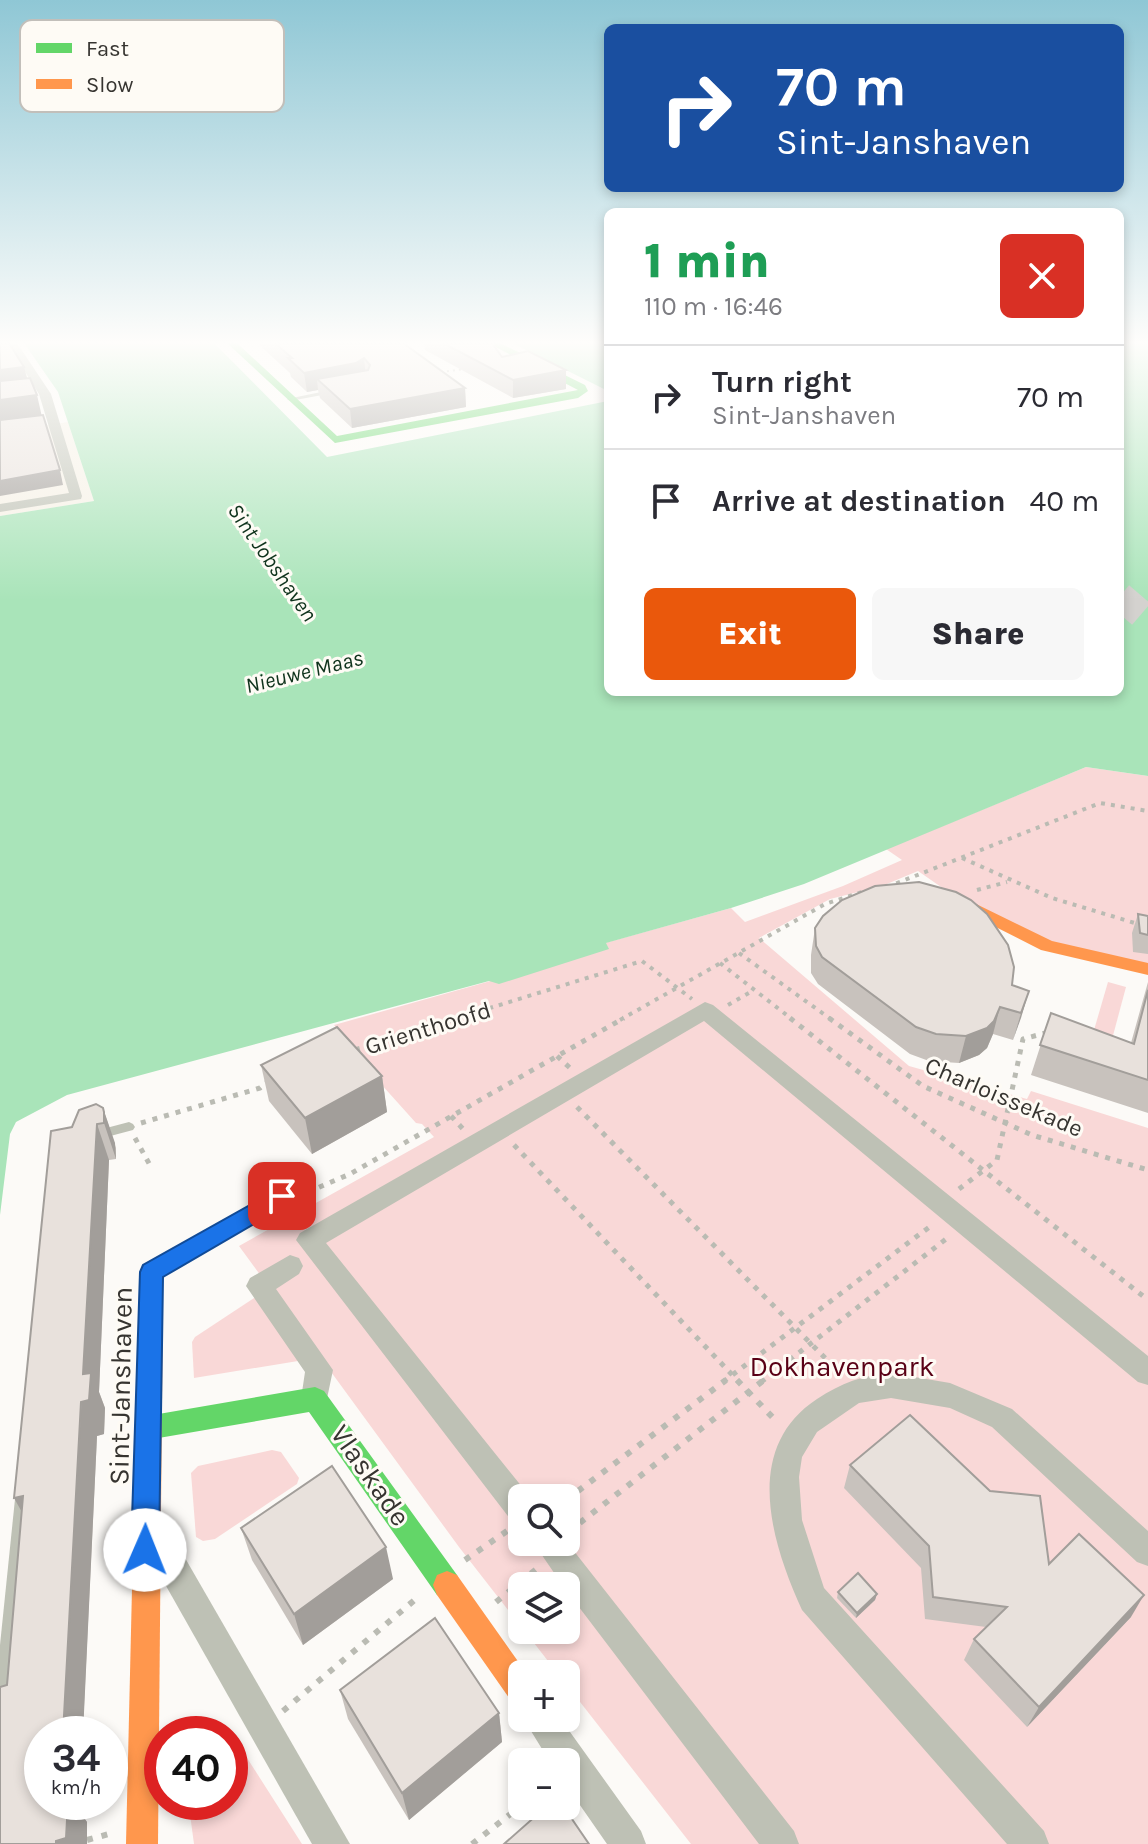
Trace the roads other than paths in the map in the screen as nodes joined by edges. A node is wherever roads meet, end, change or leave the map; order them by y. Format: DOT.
graph roads {
  1 [pos="48,429"];
  2 [pos="323,429"];
  3 [pos="406,429"];
  4 [pos="0,508"];
  5 [pos="970,907"];
  6 [pos="1148,969"];
  7 [pos="129,1127"];
  8 [pos="86,1137"];
  9 [pos="282,1196"];
  10 [pos="290,1266"];
  11 [pos="1148,1373"];
  12 [pos="315,1399"];
  13 [pos="147,1428"];
  14 [pos="24,1480"];
  15 [pos="508,1508"];
  16 [pos="145,1519"];
  17 [pos="1148,1551"];
  18 [pos="567,1556"];
  19 [pos="508,1671"];
  20 [pos="2,1712"];
  21 [pos="550,1732"];
  22 [pos="142,1844"];
  23 [pos="332,1844"];
  24 [pos="628,1844"];
  25 [pos="781,1844"];
  26 [pos="1031,1844"];
  1 -- 4 [label="street"];
  2 -- 3 [label="street"];
  5 -- 6 [label="street"];
  7 -- 8 [label="lane"];
  9 -- 13 [label="street, Sint-Janshaven"];
  10 -- 12 [label="street"];
  11 -- 15 [label="street"];
  12 -- 13 [label="street"];
  12 -- 19 [label="street, Vlaskade"];
  13 -- 16 [label="street, Sint-Janshaven"];
  14 -- 20 [label="lane"];
  16 -- 22 [label="street, Sint-Janshaven"];
  16 -- 23 [label="street"];
  17 -- 26 [label="street"];
  18 -- 25 [label="street"];
  21 -- 24 [label="street"];
}
